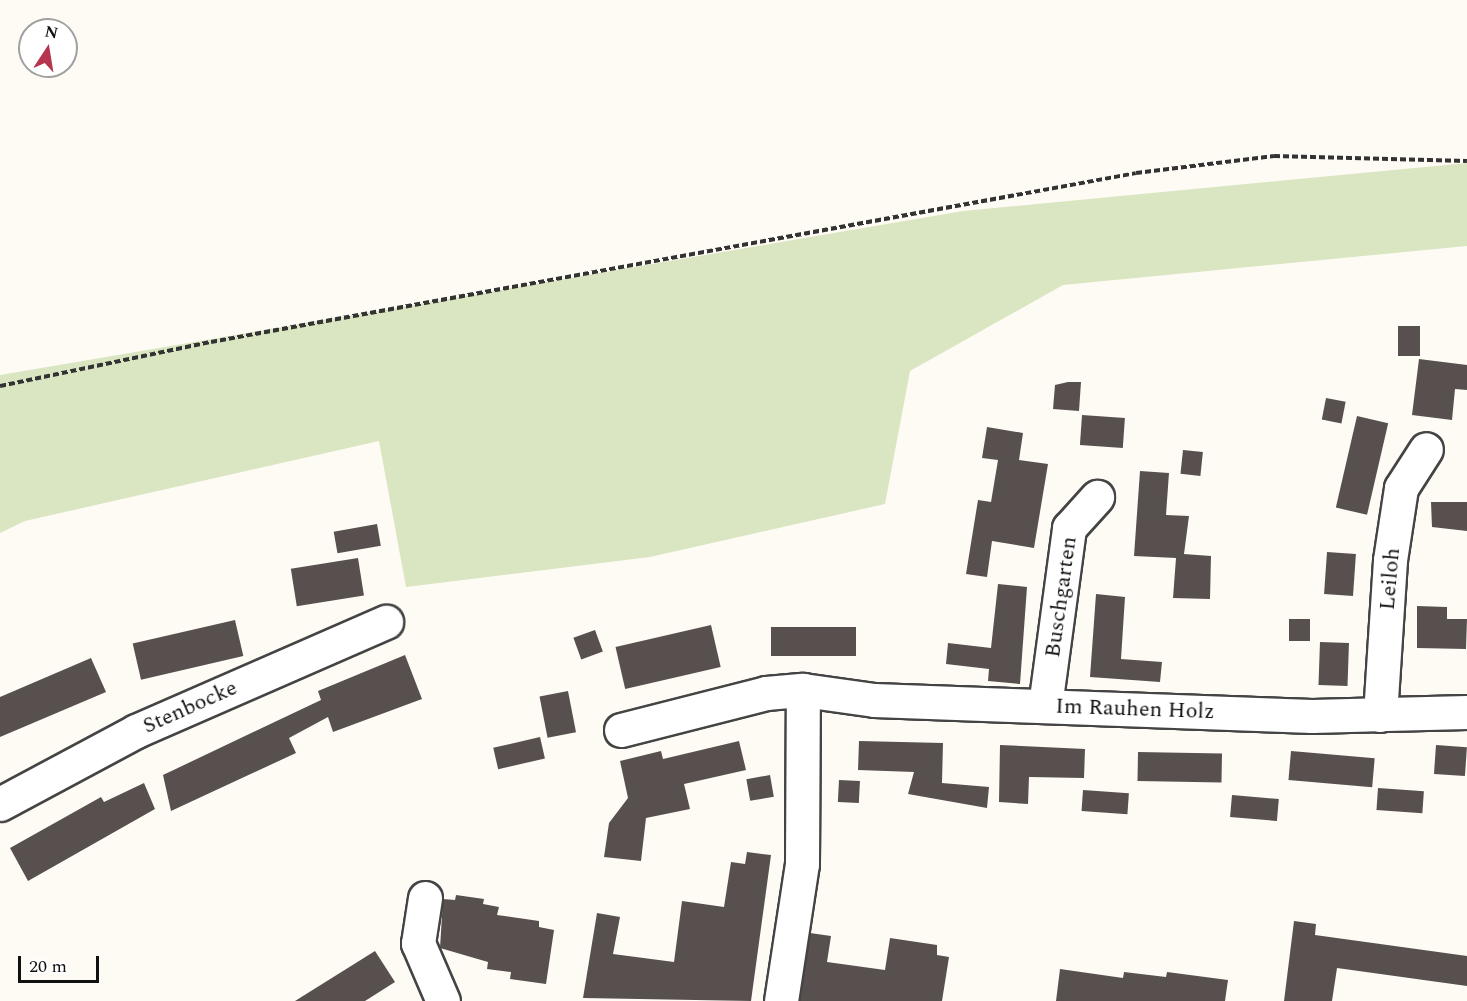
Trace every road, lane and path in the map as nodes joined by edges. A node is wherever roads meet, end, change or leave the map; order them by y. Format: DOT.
graph roads {
  1 [pos="1467,161"];
  2 [pos="0,386"];
  3 [pos="1426,449"];
  4 [pos="1097,497"];
  5 [pos="386,622"];
  6 [pos="803,690"];
  7 [pos="1045,706"];
  8 [pos="1467,712"];
  9 [pos="1380,716"];
  10 [pos="621,730"];
  11 [pos="0,804"];
  12 [pos="425,898"];
  13 [pos="443,1001"];
  14 [pos="781,1001"];
  1 -- 2 [label="path"];
  3 -- 9 [label="street, Leiloh"];
  4 -- 7 [label="street, Buschgarten"];
  5 -- 11 [label="street, Stenbocke"];
  6 -- 7 [label="street, Im Rauhen Holz"];
  6 -- 10 [label="street, Im Rauhen Holz"];
  6 -- 14 [label="street"];
  7 -- 9 [label="street, Im Rauhen Holz"];
  8 -- 9 [label="street, Im Rauhen Holz"];
  12 -- 13 [label="street"];
}
